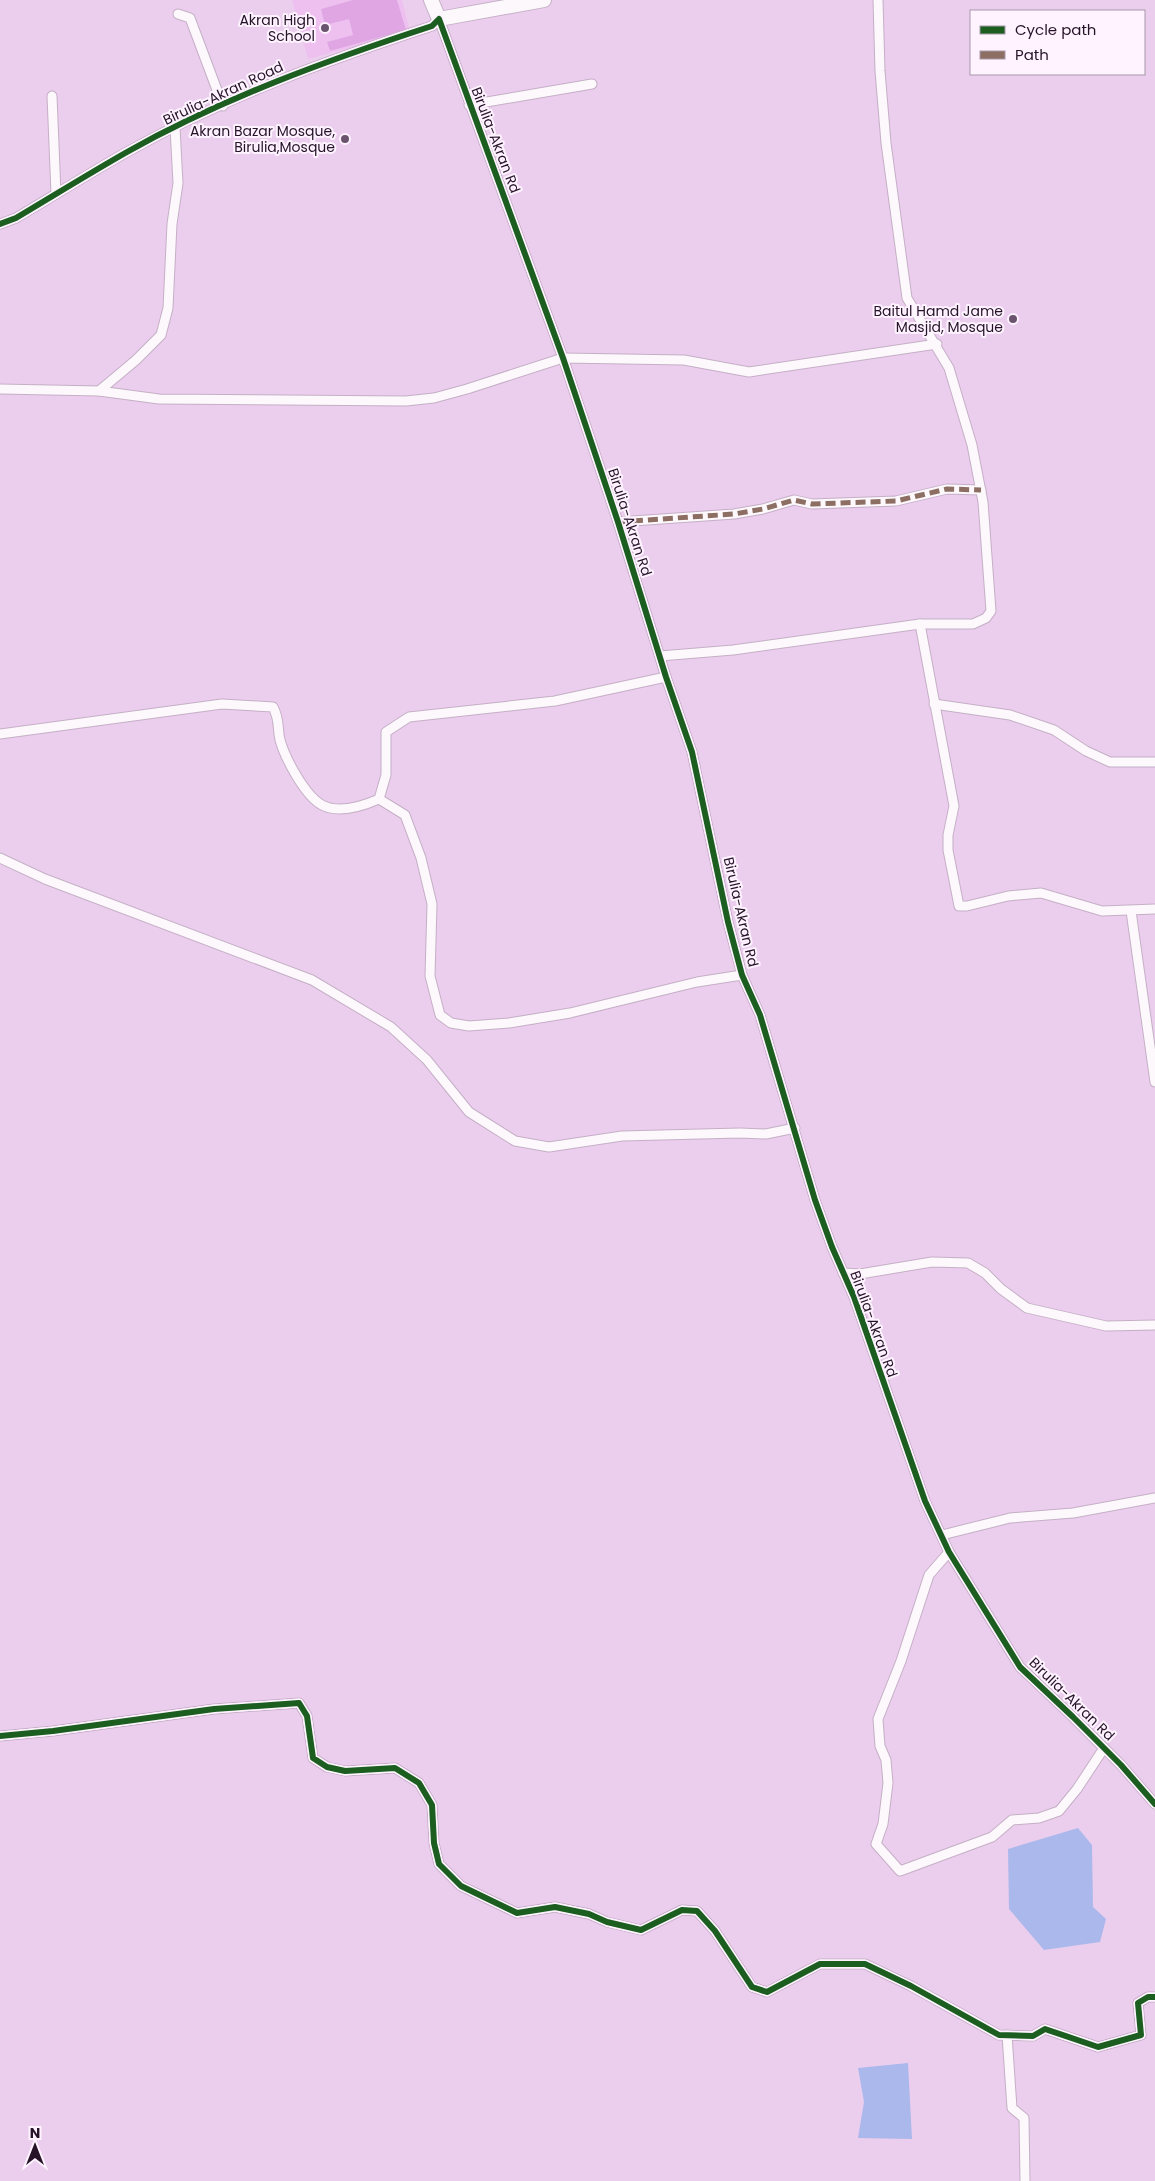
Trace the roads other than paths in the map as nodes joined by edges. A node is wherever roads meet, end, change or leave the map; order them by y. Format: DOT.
graph roads {
  1 [pos="431,0"];
  2 [pos="544,0"];
  3 [pos="878,0"];
  4 [pos="178,14"];
  5 [pos="439,19"];
  6 [pos="592,84"];
  7 [pos="52,96"];
  8 [pos="469,105"];
  9 [pos="223,106"];
  10 [pos="175,128"];
  11 [pos="56,194"];
  12 [pos="0,224"];
  13 [pos="937,344"];
  14 [pos="563,358"];
  15 [pos="0,389"];
  16 [pos="99,391"];
  17 [pos="981,490"];
  18 [pos="618,522"];
  19 [pos="920,624"];
  20 [pos="660,656"];
  21 [pos="666,677"];
  22 [pos="934,704"];
  23 [pos="0,734"];
  24 [pos="1155,762"];
  25 [pos="379,799"];
  26 [pos="0,858"];
  27 [pos="1155,909"];
  28 [pos="1131,911"];
  29 [pos="742,975"];
  30 [pos="1155,1082"];
  31 [pos="795,1128"];
  32 [pos="843,1273"];
  33 [pos="1155,1325"];
  34 [pos="1155,1498"];
  35 [pos="942,1535"];
  36 [pos="949,1552"];
  37 [pos="0,1736"];
  38 [pos="1104,1748"];
  39 [pos="1155,1804"];
  40 [pos="1155,1997"];
  41 [pos="1007,2035"];
  42 [pos="1025,2181"];
  1 -- 5 [label="highway, Birulia-Akran Rd"];
  2 -- 5 [label="highway, Birulia-Akran Road"];
  3 -- 13 [label="street"];
  4 -- 9 [label="street"];
  5 -- 8 [label="street, Birulia-Akran Rd"];
  5 -- 9 [label="street, Birulia-Akran Road"];
  6 -- 8 [label="street"];
  7 -- 11 [label="street"];
  8 -- 14 [label="street, Birulia-Akran Rd"];
  9 -- 10 [label="street, Birulia-Akran Road"];
  10 -- 11 [label="street, Birulia-Akran Road"];
  10 -- 16 [label="street"];
  11 -- 12 [label="street, Birulia-Akran Road"];
  13 -- 14 [label="street"];
  13 -- 17 [label="street"];
  14 -- 16 [label="street"];
  14 -- 18 [label="street, Birulia-Akran Rd"];
  15 -- 16 [label="street"];
  17 -- 18 [label="street"];
  17 -- 19 [label="street"];
  18 -- 20 [label="street, Birulia-Akran Rd"];
  19 -- 20 [label="street"];
  19 -- 22 [label="street"];
  20 -- 21 [label="street, Birulia-Akran Rd"];
  21 -- 25 [label="street"];
  21 -- 29 [label="street, Birulia-Akran Rd"];
  22 -- 24 [label="street"];
  22 -- 28 [label="street"];
  23 -- 25 [label="street"];
  25 -- 29 [label="street"];
  26 -- 31 [label="street"];
  27 -- 28 [label="street"];
  28 -- 30 [label="street"];
  29 -- 31 [label="street, Birulia-Akran Rd"];
  31 -- 32 [label="street, Birulia-Akran Rd"];
  32 -- 33 [label="street"];
  32 -- 35 [label="street, Birulia-Akran Rd"];
  34 -- 35 [label="street"];
  35 -- 36 [label="street, Birulia-Akran Rd"];
  36 -- 38 [label="street, Birulia-Akran Rd"];
  36 -- 38 [label="street"];
  37 -- 41 [label="street"];
  38 -- 39 [label="street, Birulia-Akran Rd"];
  40 -- 41 [label="street"];
  41 -- 42 [label="street"];
}
